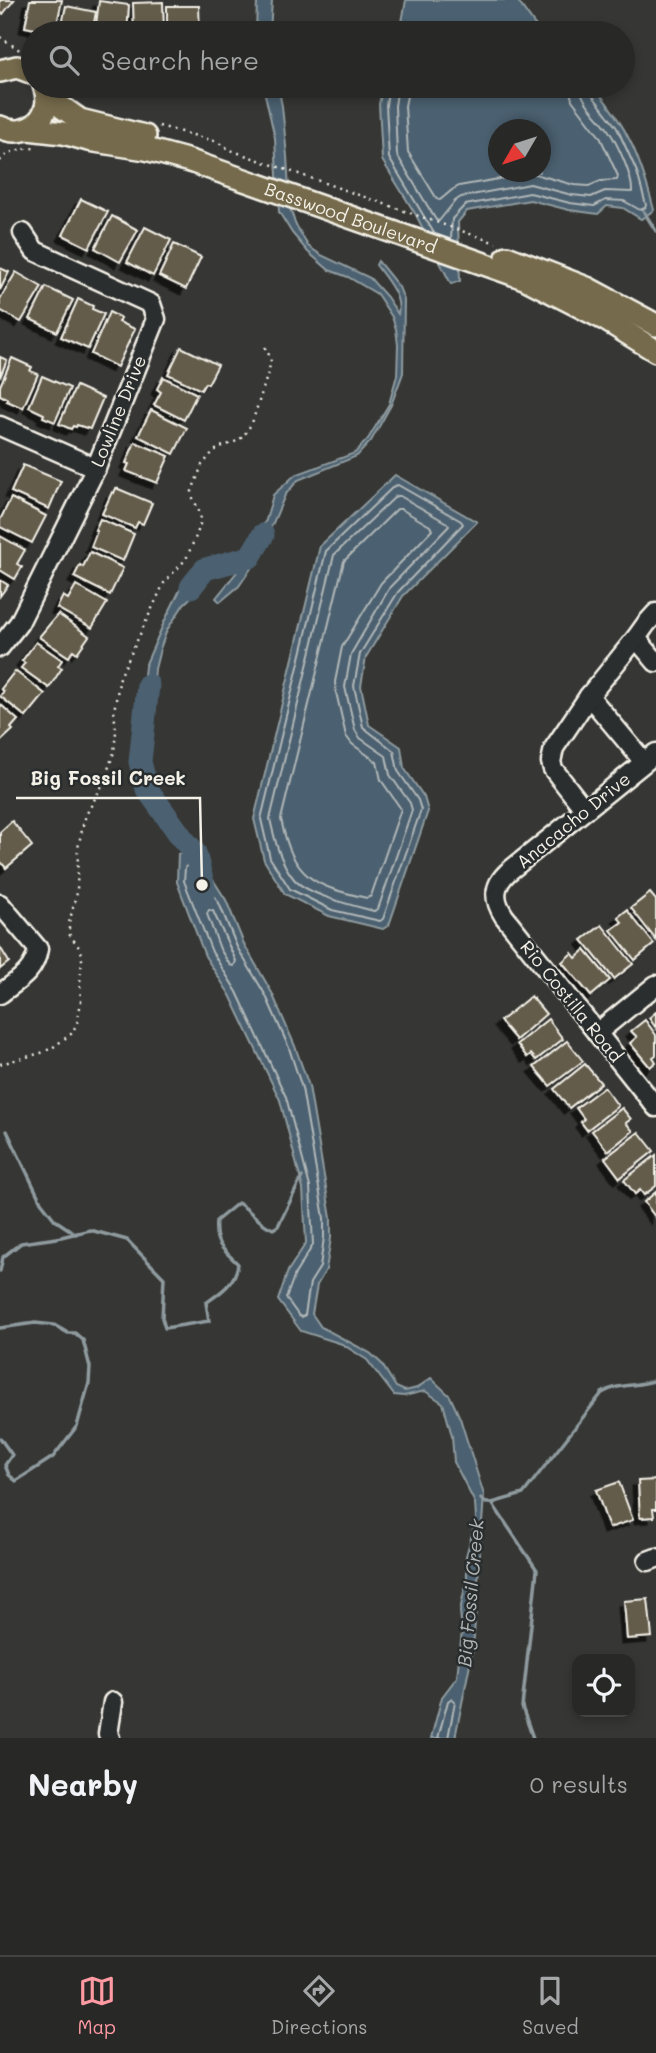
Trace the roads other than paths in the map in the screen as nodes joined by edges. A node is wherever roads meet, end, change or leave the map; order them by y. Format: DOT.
graph roads {
  1 [pos="0,52"];
  2 [pos="21,64"];
  3 [pos="21,69"];
  4 [pos="0,71"];
  5 [pos="45,98"];
  6 [pos="54,98"];
  7 [pos="16,129"];
  8 [pos="0,144"];
  9 [pos="237,164"];
  10 [pos="23,233"];
  11 [pos="502,256"];
  12 [pos="656,325"];
  13 [pos="656,351"];
  14 [pos="0,426"];
  15 [pos="96,468"];
  16 [pos="656,613"];
  17 [pos="636,638"];
  18 [pos="0,647"];
  19 [pos="656,662"];
  20 [pos="589,696"];
  21 [pos="650,758"];
  22 [pos="585,810"];
  23 [pos="495,892"];
  24 [pos="0,904"];
  25 [pos="656,985"];
  26 [pos="0,994"];
  27 [pos="597,1033"];
  28 [pos="656,1107"];
  29 [pos="113,1702"];
  30 [pos="110,1738"];
  1 -- 2 [label="main road, Basswood Boulevard"];
  3 -- 4 [label="main road"];
  5 -- 7 [label="main road"];
  6 -- 9 [label="main road, Basswood Boulevard"];
  7 -- 8 [label="street"];
  7 -- 9 [label="main road, Basswood Boulevard"];
  9 -- 11 [label="main road, Basswood Boulevard"];
  10 -- 15 [label="street, Lowline Drive"];
  11 -- 12 [label="main road, Basswood Boulevard"];
  11 -- 13 [label="main road, Basswood Boulevard"];
  14 -- 15 [label="street"];
  15 -- 18 [label="street, Lowline Drive"];
  16 -- 17 [label="street"];
  17 -- 19 [label="street"];
  17 -- 20 [label="street"];
  20 -- 21 [label="street"];
  20 -- 22 [label="street"];
  21 -- 22 [label="street, Anacacho Drive"];
  22 -- 23 [label="street, Anacacho Drive"];
  23 -- 27 [label="street, Rio Costilla Road"];
  24 -- 26 [label="street"];
  25 -- 27 [label="street"];
  27 -- 28 [label="street, Rio Costilla Road"];
  29 -- 30 [label="street"];
}
